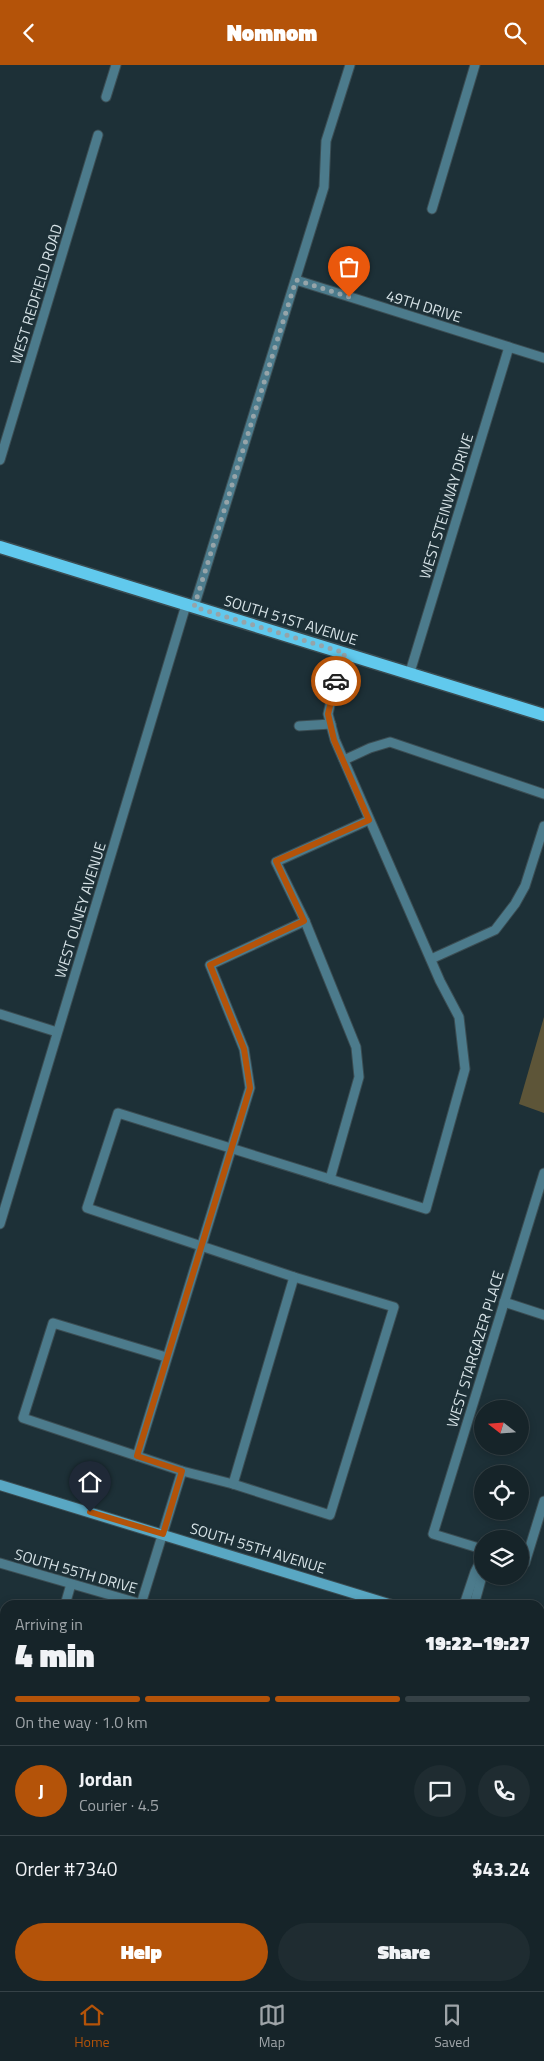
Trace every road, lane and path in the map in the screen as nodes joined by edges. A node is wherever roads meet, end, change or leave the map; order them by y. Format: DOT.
graph roads {
  1 [pos="116,65"];
  2 [pos="350,65"];
  3 [pos="475,65"];
  4 [pos="106,97"];
  5 [pos="98,135"];
  6 [pos="432,209"];
  7 [pos="296,280"];
  8 [pos="509,347"];
  9 [pos="544,358"];
  10 [pos="0,460"];
  11 [pos="0,547"];
  12 [pos="190,606"];
  13 [pos="345,653"];
  14 [pos="410,672"];
  15 [pos="544,715"];
  16 [pos="331,724"];
  17 [pos="300,726"];
  18 [pos="344,760"];
  19 [pos="544,794"];
  20 [pos="369,820"];
  21 [pos="544,827"];
  22 [pos="304,921"];
  23 [pos="431,959"];
  24 [pos="0,1014"];
  25 [pos="57,1032"];
  26 [pos="231,1148"];
  27 [pos="544,1173"];
  28 [pos="330,1179"];
  29 [pos="0,1224"];
  30 [pos="202,1247"];
  31 [pos="294,1277"];
  32 [pos="504,1303"];
  33 [pos="544,1315"];
  34 [pos="166,1357"];
  35 [pos="137,1456"];
  36 [pos="182,1471"];
  37 [pos="233,1484"];
  38 [pos="0,1485"];
  39 [pos="544,1501"];
  40 [pos="163,1534"];
  41 [pos="529,1545"];
  42 [pos="474,1547"];
  43 [pos="0,1563"];
  44 [pos="474,1575"];
  45 [pos="71,1584"];
  46 [pos="480,1585"];
  47 [pos="66,1600"];
  48 [pos="126,1600"];
  49 [pos="144,1600"];
  50 [pos="376,1600"];
  51 [pos="466,1600"];
  52 [pos="475,1600"];
  1 -- 4 [label="street"];
  2 -- 7 [label="street, WEST OLNEY AVENUE"];
  3 -- 6 [label="street"];
  5 -- 10 [label="street, WEST REDFIELD ROAD"];
  7 -- 8 [label="street, 49TH DRIVE"];
  7 -- 12 [label="street, WEST OLNEY AVENUE"];
  8 -- 9 [label="street, 49TH DRIVE"];
  8 -- 14 [label="street, WEST STEINWAY DRIVE"];
  11 -- 12 [label="main road, SOUTH 51ST AVENUE"];
  12 -- 13 [label="main road, SOUTH 51ST AVENUE"];
  12 -- 25 [label="street, WEST OLNEY AVENUE"];
  13 -- 14 [label="main road, SOUTH 51ST AVENUE"];
  13 -- 16 [label="street"];
  14 -- 15 [label="main road, SOUTH 51ST AVENUE"];
  16 -- 17 [label="street"];
  16 -- 18 [label="street"];
  18 -- 19 [label="street"];
  18 -- 20 [label="street"];
  20 -- 22 [label="street"];
  20 -- 23 [label="street"];
  21 -- 23 [label="street"];
  22 -- 26 [label="street"];
  22 -- 28 [label="street"];
  23 -- 28 [label="street"];
  24 -- 25 [label="street"];
  25 -- 29 [label="street, WEST OLNEY AVENUE"];
  26 -- 28 [label="street"];
  26 -- 30 [label="street"];
  26 -- 30 [label="street"];
  27 -- 32 [label="street, WEST STARGAZER PLACE"];
  30 -- 31 [label="street"];
  30 -- 34 [label="street"];
  31 -- 37 [label="street"];
  31 -- 37 [label="street"];
  32 -- 33 [label="street"];
  32 -- 42 [label="street, WEST STARGAZER PLACE"];
  34 -- 35 [label="street"];
  34 -- 35 [label="street"];
  35 -- 36 [label="street"];
  36 -- 37 [label="street"];
  36 -- 40 [label="street"];
  38 -- 40 [label="street, SOUTH 55TH AVENUE"];
  39 -- 41 [label="street"];
  40 -- 49 [label="street"];
  40 -- 50 [label="street, SOUTH 55TH AVENUE"];
  43 -- 45 [label="street, SOUTH 55TH DRIVE"];
  44 -- 51 [label="street"];
  45 -- 47 [label="street"];
  45 -- 48 [label="street, SOUTH 55TH DRIVE"];
  46 -- 52 [label="street"];
}
